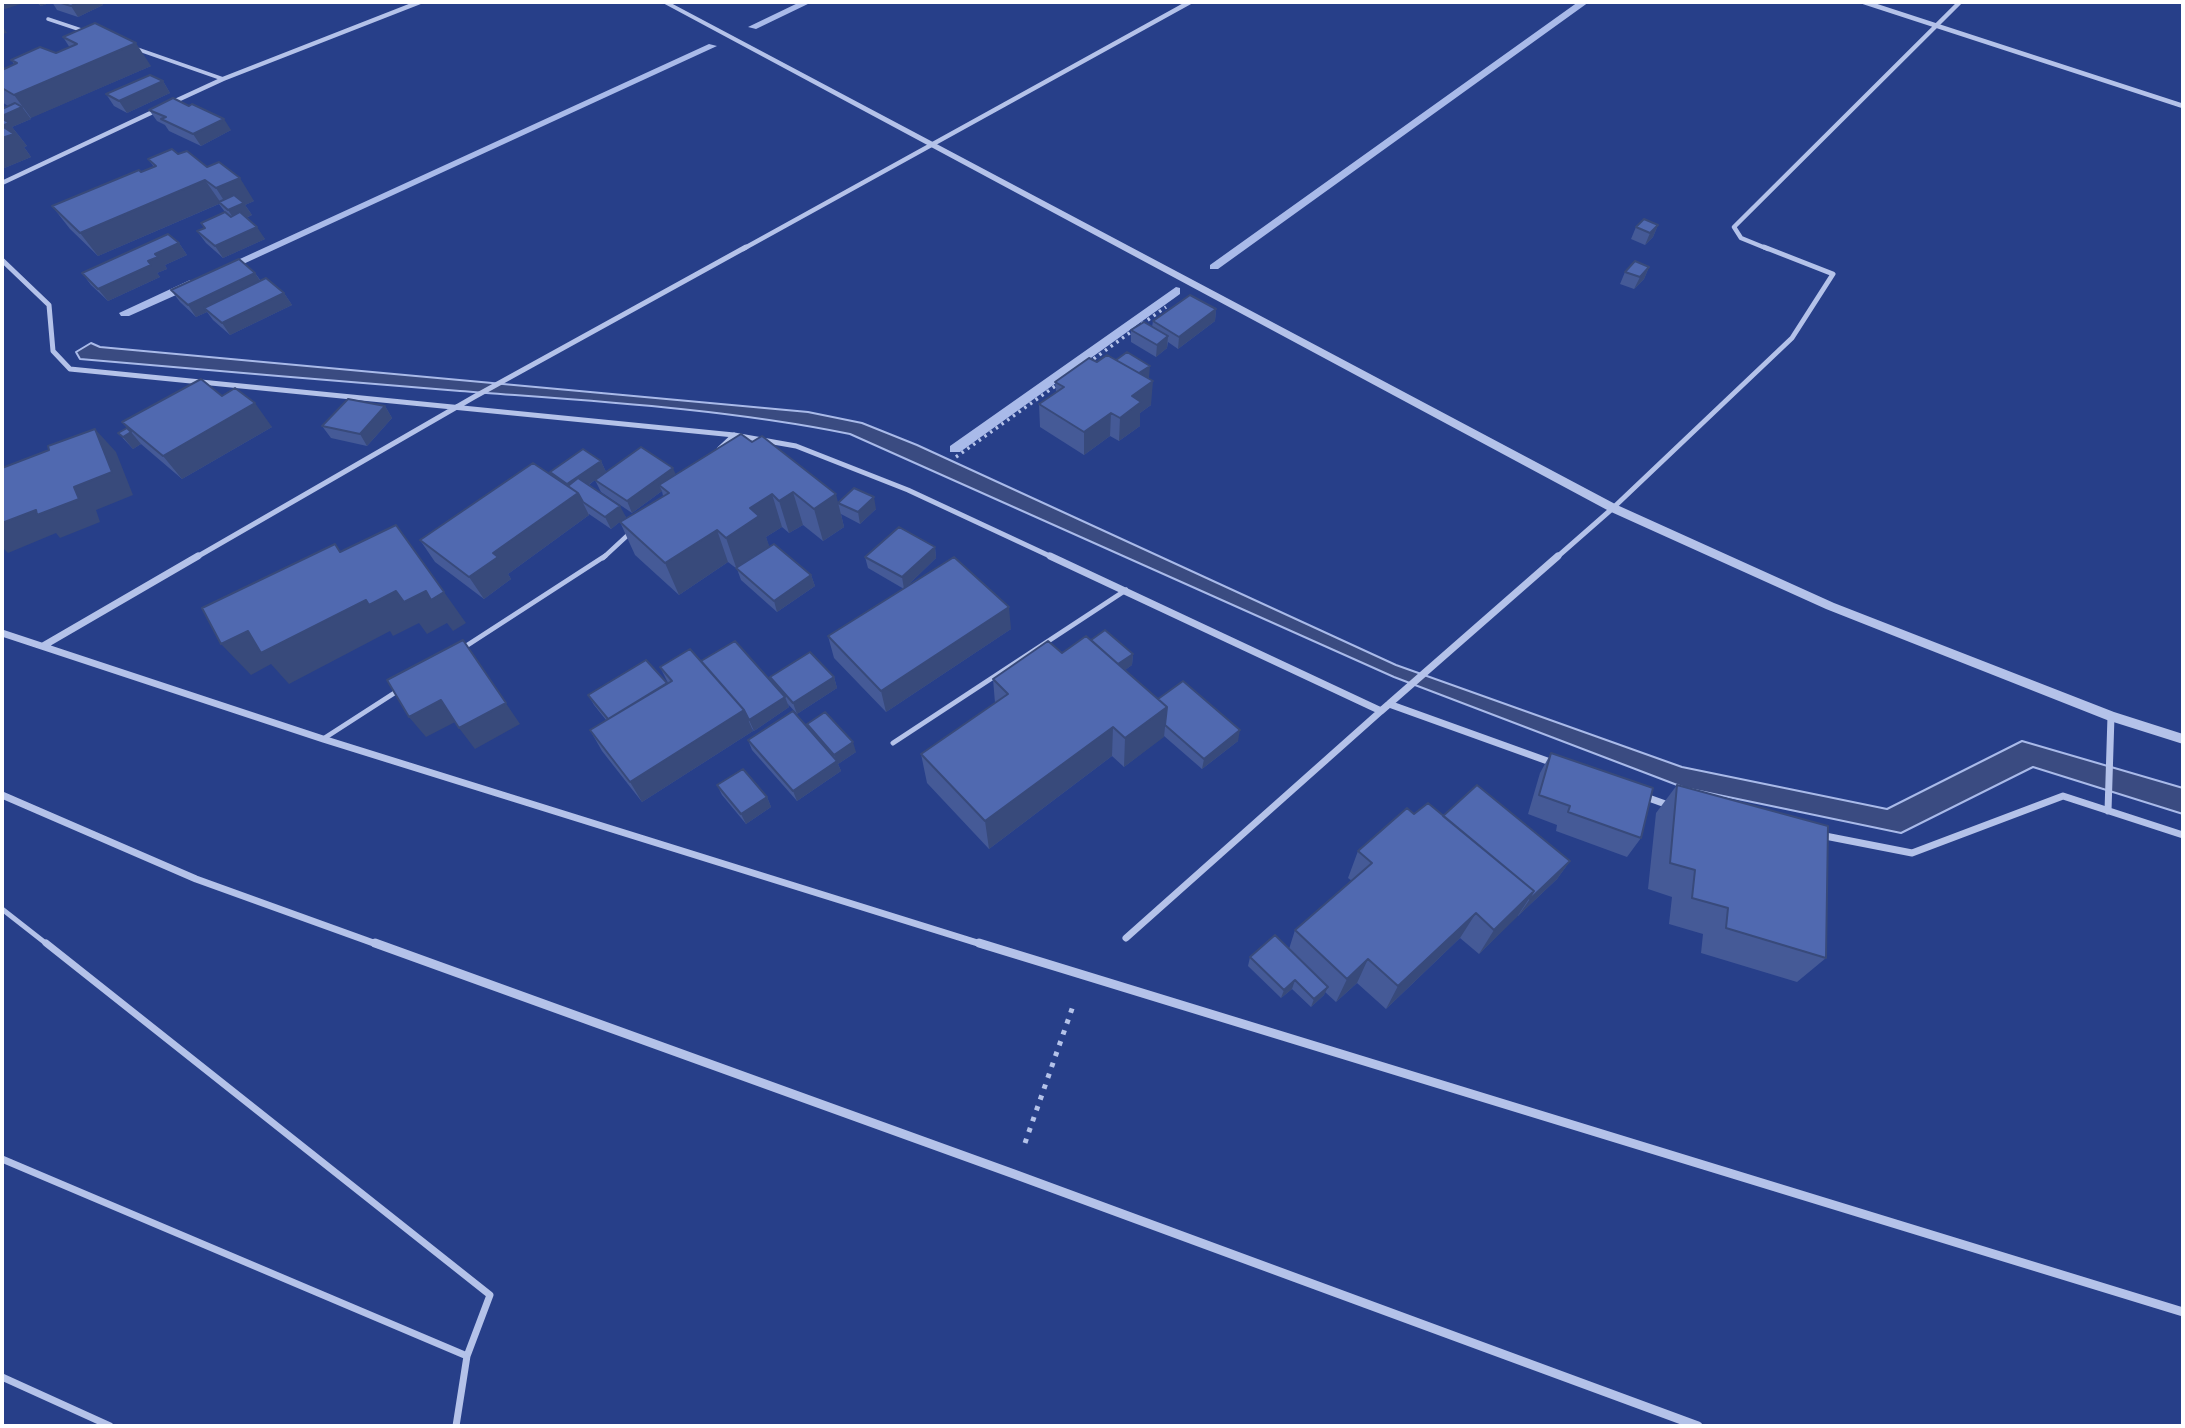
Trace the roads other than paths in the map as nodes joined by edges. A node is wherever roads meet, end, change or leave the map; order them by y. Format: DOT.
graph roads {
  1 [pos="420,2"];
  2 [pos="664,2"];
  3 [pos="1190,2"];
  4 [pos="1864,2"];
  5 [pos="1960,2"];
  6 [pos="48,19"];
  7 [pos="1936,25"];
  8 [pos="85,32"];
  9 [pos="135,49"];
  10 [pos="223,79"];
  11 [pos="2183,106"];
  12 [pos="930,146"];
  13 [pos="2,183"];
  14 [pos="2,260"];
  15 [pos="458,406"];
  16 [pos="734,435"];
  17 [pos="714,454"];
  18 [pos="1613,508"];
  19 [pos="633,530"];
  20 [pos="1126,590"];
  21 [pos="2,633"];
  22 [pos="43,646"];
  23 [pos="451,656"];
  24 [pos="405,686"];
  25 [pos="1389,704"];
  26 [pos="1381,712"];
  27 [pos="2111,716"];
  28 [pos="323,738"];
  29 [pos="2183,739"];
  30 [pos="893,743"];
  31 [pos="1559,765"];
  32 [pos="1637,793"];
  33 [pos="2,795"];
  34 [pos="1676,807"];
  35 [pos="2108,811"];
  36 [pos="1807,833"];
  37 [pos="2183,835"];
  38 [pos="2,909"];
  39 [pos="1126,938"];
  40 [pos="2,1159"];
  41 [pos="2183,1312"];
  42 [pos="467,1356"];
  43 [pos="2,1377"];
  44 [pos="110,1426"];
  45 [pos="456,1426"];
  46 [pos="1698,1426"];
  1 -- 10 [label="street"];
  2 -- 12 [label="street"];
  3 -- 12 [label="street"];
  4 -- 7 [label="street"];
  5 -- 7 [label="street"];
  6 -- 8 [label="lane"];
  7 -- 11 [label="street"];
  7 -- 18 [label="street"];
  9 -- 10 [label="lane"];
  10 -- 13 [label="street"];
  12 -- 15 [label="street"];
  12 -- 18 [label="street"];
  14 -- 15 [label="street"];
  15 -- 16 [label="street"];
  15 -- 22 [label="street"];
  16 -- 17 [label="lane"];
  16 -- 20 [label="street"];
  18 -- 25 [label="street"];
  18 -- 27 [label="street"];
  19 -- 23 [label="lane"];
  20 -- 26 [label="street"];
  20 -- 30 [label="lane"];
  21 -- 22 [label="street"];
  22 -- 28 [label="street"];
  24 -- 28 [label="lane"];
  25 -- 26 [label="street"];
  25 -- 31 [label="street"];
  26 -- 39 [label="street"];
  27 -- 29 [label="street"];
  27 -- 35 [label="street"];
  28 -- 41 [label="street"];
  32 -- 34 [label="street"];
  33 -- 46 [label="street"];
  35 -- 36 [label="street"];
  35 -- 37 [label="street"];
  38 -- 42 [label="lane"];
  40 -- 42 [label="lane"];
  42 -- 45 [label="lane"];
  43 -- 44 [label="lane"];
}
